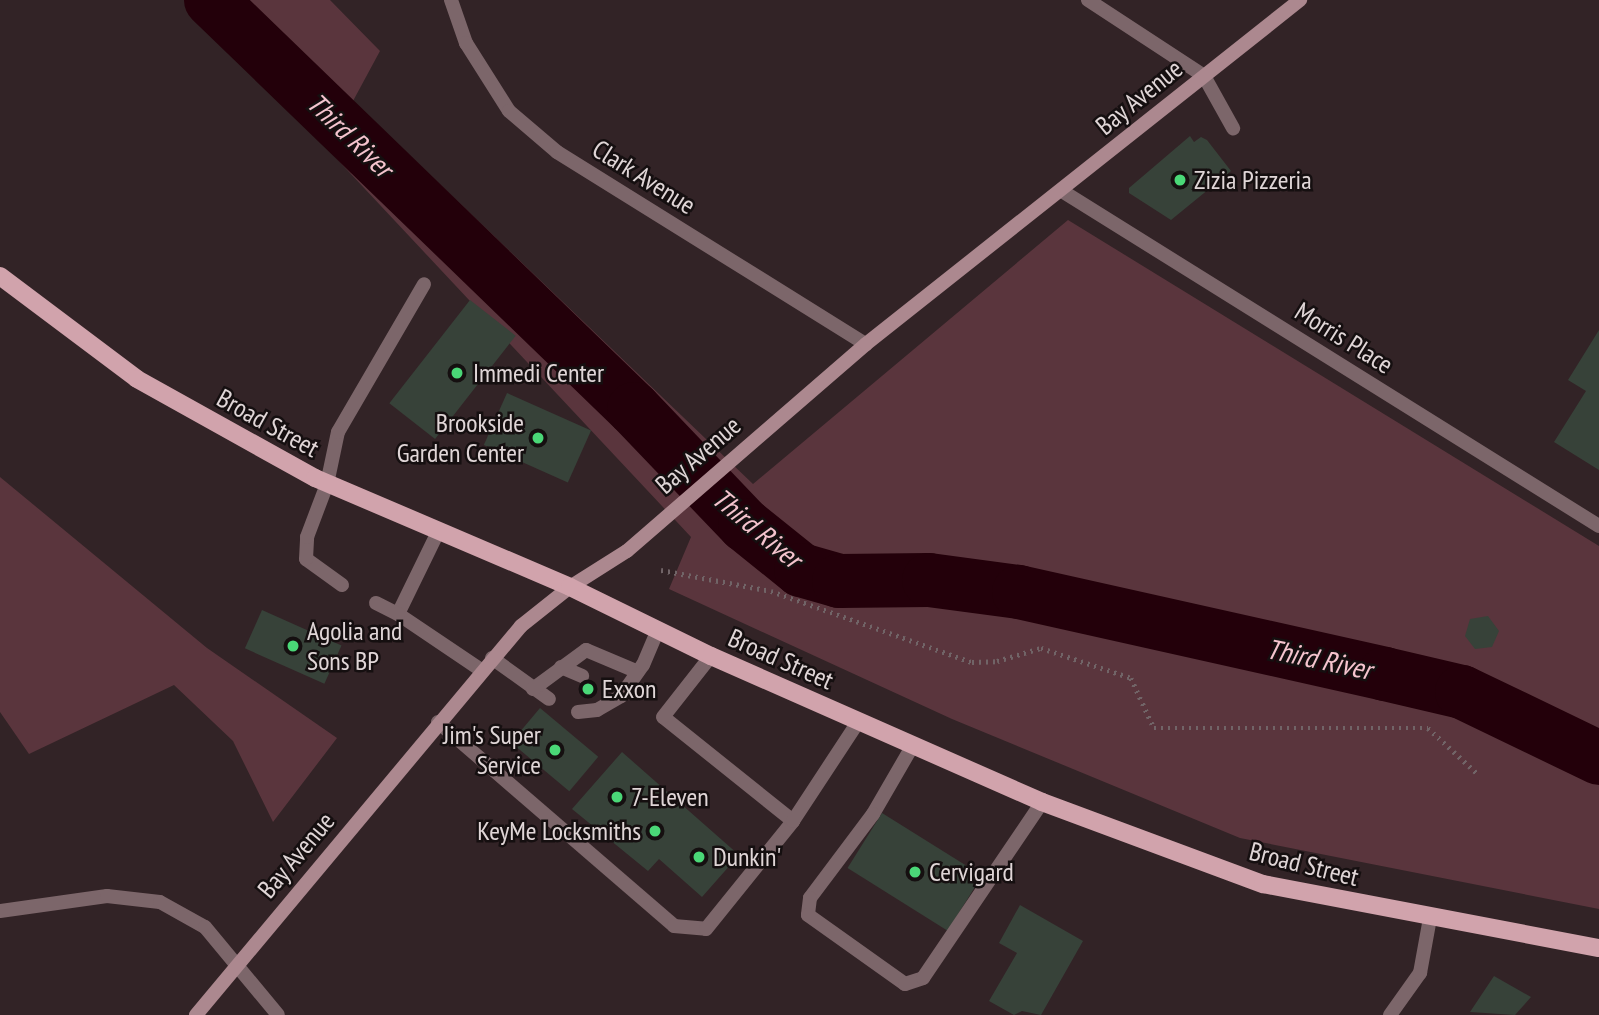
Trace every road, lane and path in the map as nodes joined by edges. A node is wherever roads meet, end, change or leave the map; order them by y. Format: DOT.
graph roads {
  1 [pos="451,0"];
  2 [pos="1088,0"];
  3 [pos="1300,0"];
  4 [pos="1204,76"];
  5 [pos="1233,128"];
  6 [pos="1062,191"];
  7 [pos="0,276"];
  8 [pos="424,284"];
  9 [pos="866,344"];
  10 [pos="327,484"];
  11 [pos="1599,526"];
  12 [pos="438,532"];
  13 [pos="661,570"];
  14 [pos="342,585"];
  15 [pos="570,587"];
  16 [pos="376,603"];
  17 [pos="398,614"];
  18 [pos="658,630"];
  19 [pos="711,656"];
  20 [pos="492,658"];
  21 [pos="561,667"];
  22 [pos="481,670"];
  23 [pos="638,672"];
  24 [pos="582,676"];
  25 [pos="533,689"];
  26 [pos="550,699"];
  27 [pos="578,712"];
  28 [pos="438,722"];
  29 [pos="858,722"];
  30 [pos="914,745"];
  31 [pos="1479,775"];
  32 [pos="1042,802"];
  33 [pos="793,821"];
  34 [pos="0,911"];
  35 [pos="1430,918"];
  36 [pos="1599,948"];
  37 [pos="236,966"];
  38 [pos="196,1015"];
  39 [pos="278,1015"];
  40 [pos="1390,1015"];
  1 -- 9 [label="street, Clark Avenue"];
  2 -- 4 [label="street"];
  3 -- 4 [label="street, Bay Avenue"];
  4 -- 5 [label="street"];
  4 -- 6 [label="street, Bay Avenue"];
  6 -- 9 [label="street, Bay Avenue"];
  6 -- 11 [label="street, Morris Place"];
  7 -- 10 [label="main road, Broad Street"];
  8 -- 10 [label="street"];
  9 -- 15 [label="street, Bay Avenue"];
  10 -- 12 [label="main road, Broad Street"];
  10 -- 14 [label="street"];
  12 -- 15 [label="main road, Broad Street"];
  12 -- 17 [label="street"];
  13 -- 31 [label="path"];
  15 -- 18 [label="main road, Broad Street"];
  15 -- 20 [label="street, Bay Avenue"];
  16 -- 17 [label="street"];
  17 -- 22 [label="street"];
  18 -- 19 [label="main road, Broad Street"];
  18 -- 23 [label="street"];
  19 -- 29 [label="main road, Broad Street"];
  19 -- 33 [label="street"];
  20 -- 22 [label="street, Bay Avenue"];
  20 -- 25 [label="street"];
  21 -- 23 [label="street"];
  21 -- 24 [label="street"];
  21 -- 25 [label="street"];
  22 -- 28 [label="street, Bay Avenue"];
  23 -- 27 [label="street"];
  25 -- 26 [label="street"];
  28 -- 33 [label="street"];
  28 -- 37 [label="street, Bay Avenue"];
  29 -- 30 [label="main road, Broad Street"];
  29 -- 33 [label="street"];
  30 -- 32 [label="main road, Broad Street"];
  30 -- 32 [label="street"];
  32 -- 35 [label="main road, Broad Street"];
  34 -- 37 [label="street"];
  35 -- 36 [label="main road, Broad Street"];
  35 -- 40 [label="street"];
  37 -- 38 [label="street, Bay Avenue"];
  37 -- 39 [label="street"];
}
